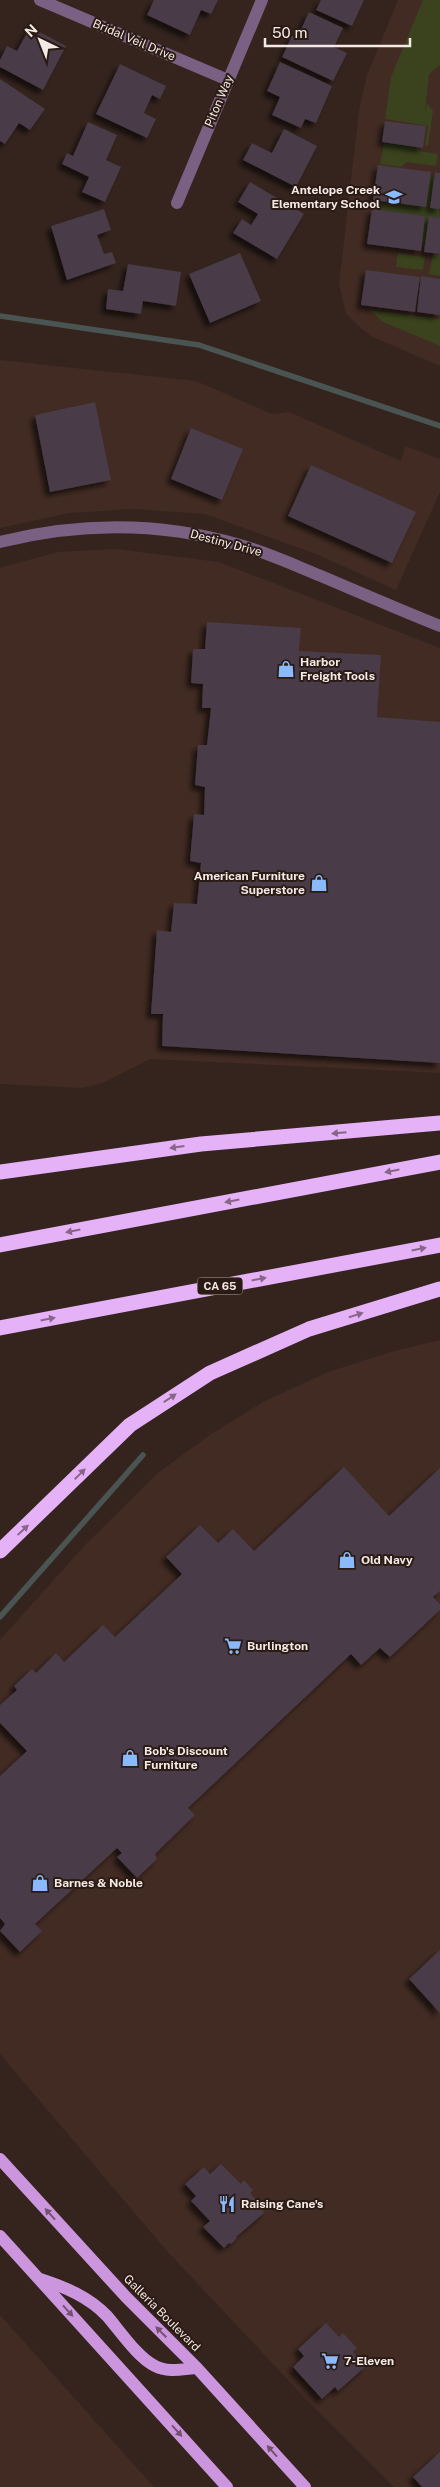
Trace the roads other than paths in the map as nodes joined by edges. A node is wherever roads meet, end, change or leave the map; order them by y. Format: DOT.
graph roads {
  1 [pos="40,0"];
  2 [pos="262,0"];
  3 [pos="228,80"];
  4 [pos="177,203"];
  5 [pos="0,542"];
  6 [pos="440,626"];
  7 [pos="440,1123"];
  8 [pos="440,1162"];
  9 [pos="60,1163"];
  10 [pos="0,1172"];
  11 [pos="0,1183"];
  12 [pos="0,1245"];
  13 [pos="440,1245"];
  14 [pos="440,1289"];
  15 [pos="0,1328"];
  16 [pos="0,1551"];
  17 [pos="0,2159"];
  18 [pos="0,2236"];
  19 [pos="40,2279"];
  20 [pos="197,2368"];
  21 [pos="227,2487"];
  22 [pos="305,2487"];
  1 -- 3 [label="street, Bridal Veil Drive"];
  2 -- 3 [label="street, Piton Way"];
  3 -- 4 [label="street, Piton Way"];
  5 -- 6 [label="street, Destiny Drive"];
  7 -- 9 [label="highway, one-way"];
  8 -- 12 [label="highway, one-way"];
  9 -- 10 [label="highway"];
  9 -- 11 [label="highway"];
  15 -- 13 [label="highway, CA 65, one-way"];
  16 -- 14 [label="highway, one-way"];
  20 -- 17 [label="main road, Galleria Boulevard, one-way"];
  18 -- 19 [label="main road"];
  19 -- 20 [label="main road"];
  19 -- 21 [label="main road, one-way"];
  22 -- 20 [label="main road, Galleria Boulevard, one-way"];
}
